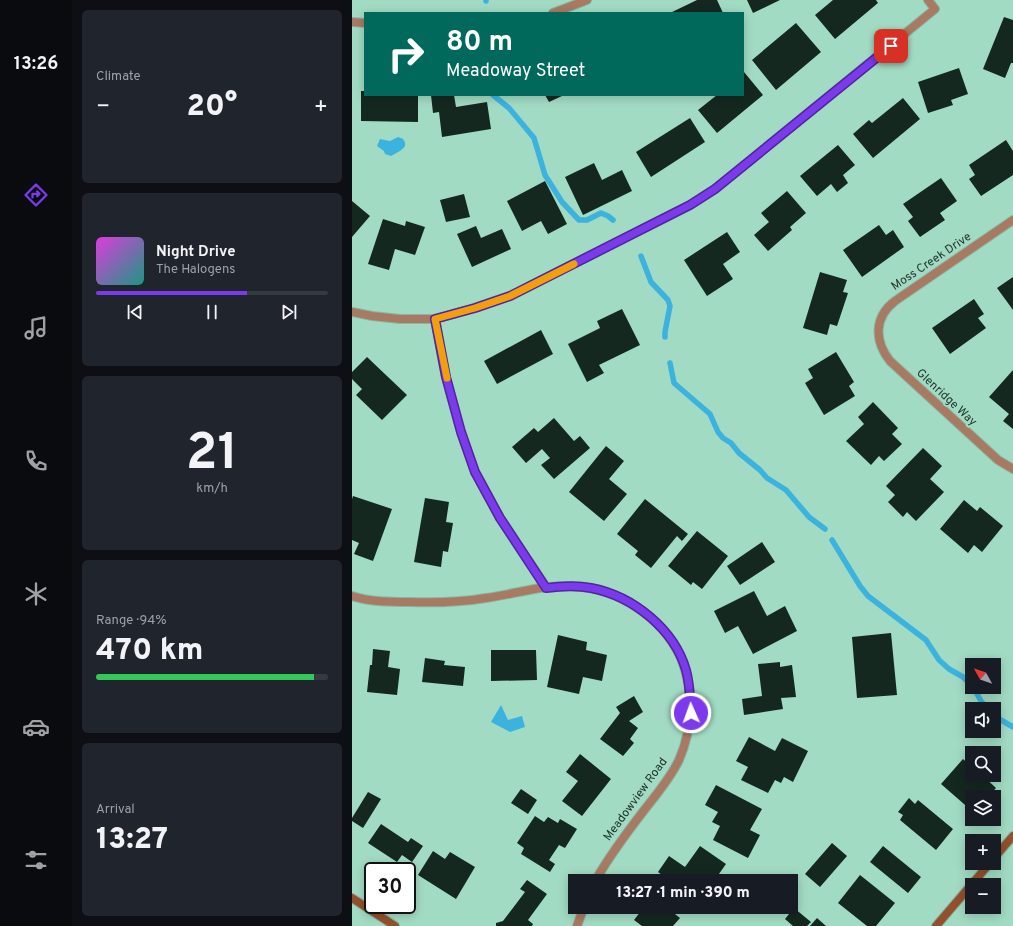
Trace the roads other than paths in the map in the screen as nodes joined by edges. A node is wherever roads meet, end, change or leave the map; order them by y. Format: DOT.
graph roads {
  1 [pos="587,0"];
  2 [pos="928,0"];
  3 [pos="556,12"];
  4 [pos="352,22"];
  5 [pos="364,23"];
  6 [pos="1013,220"];
  7 [pos="352,312"];
  8 [pos="435,319"];
  9 [pos="879,333"];
  10 [pos="1013,468"];
  11 [pos="546,588"];
  12 [pos="352,596"];
  13 [pos="1013,836"];
  14 [pos="1001,850"];
  15 [pos="984,870"];
  16 [pos="599,874"];
  17 [pos="352,898"];
  18 [pos="581,914"];
  19 [pos="395,926"];
  20 [pos="577,926"];
  21 [pos="936,926"];
  1 -- 3 [label="street"];
  2 -- 8 [label="street"];
  4 -- 5 [label="street"];
  6 -- 9 [label="street, Moss Creek Drive"];
  7 -- 8 [label="street"];
  8 -- 11 [label="street"];
  9 -- 10 [label="street, Glenridge Way"];
  11 -- 12 [label="street, Meadowview Road"];
  11 -- 16 [label="street, Meadowview Road"];
  13 -- 14 [label="street"];
  15 -- 21 [label="street"];
  17 -- 19 [label="street"];
  18 -- 20 [label="street"];
}
